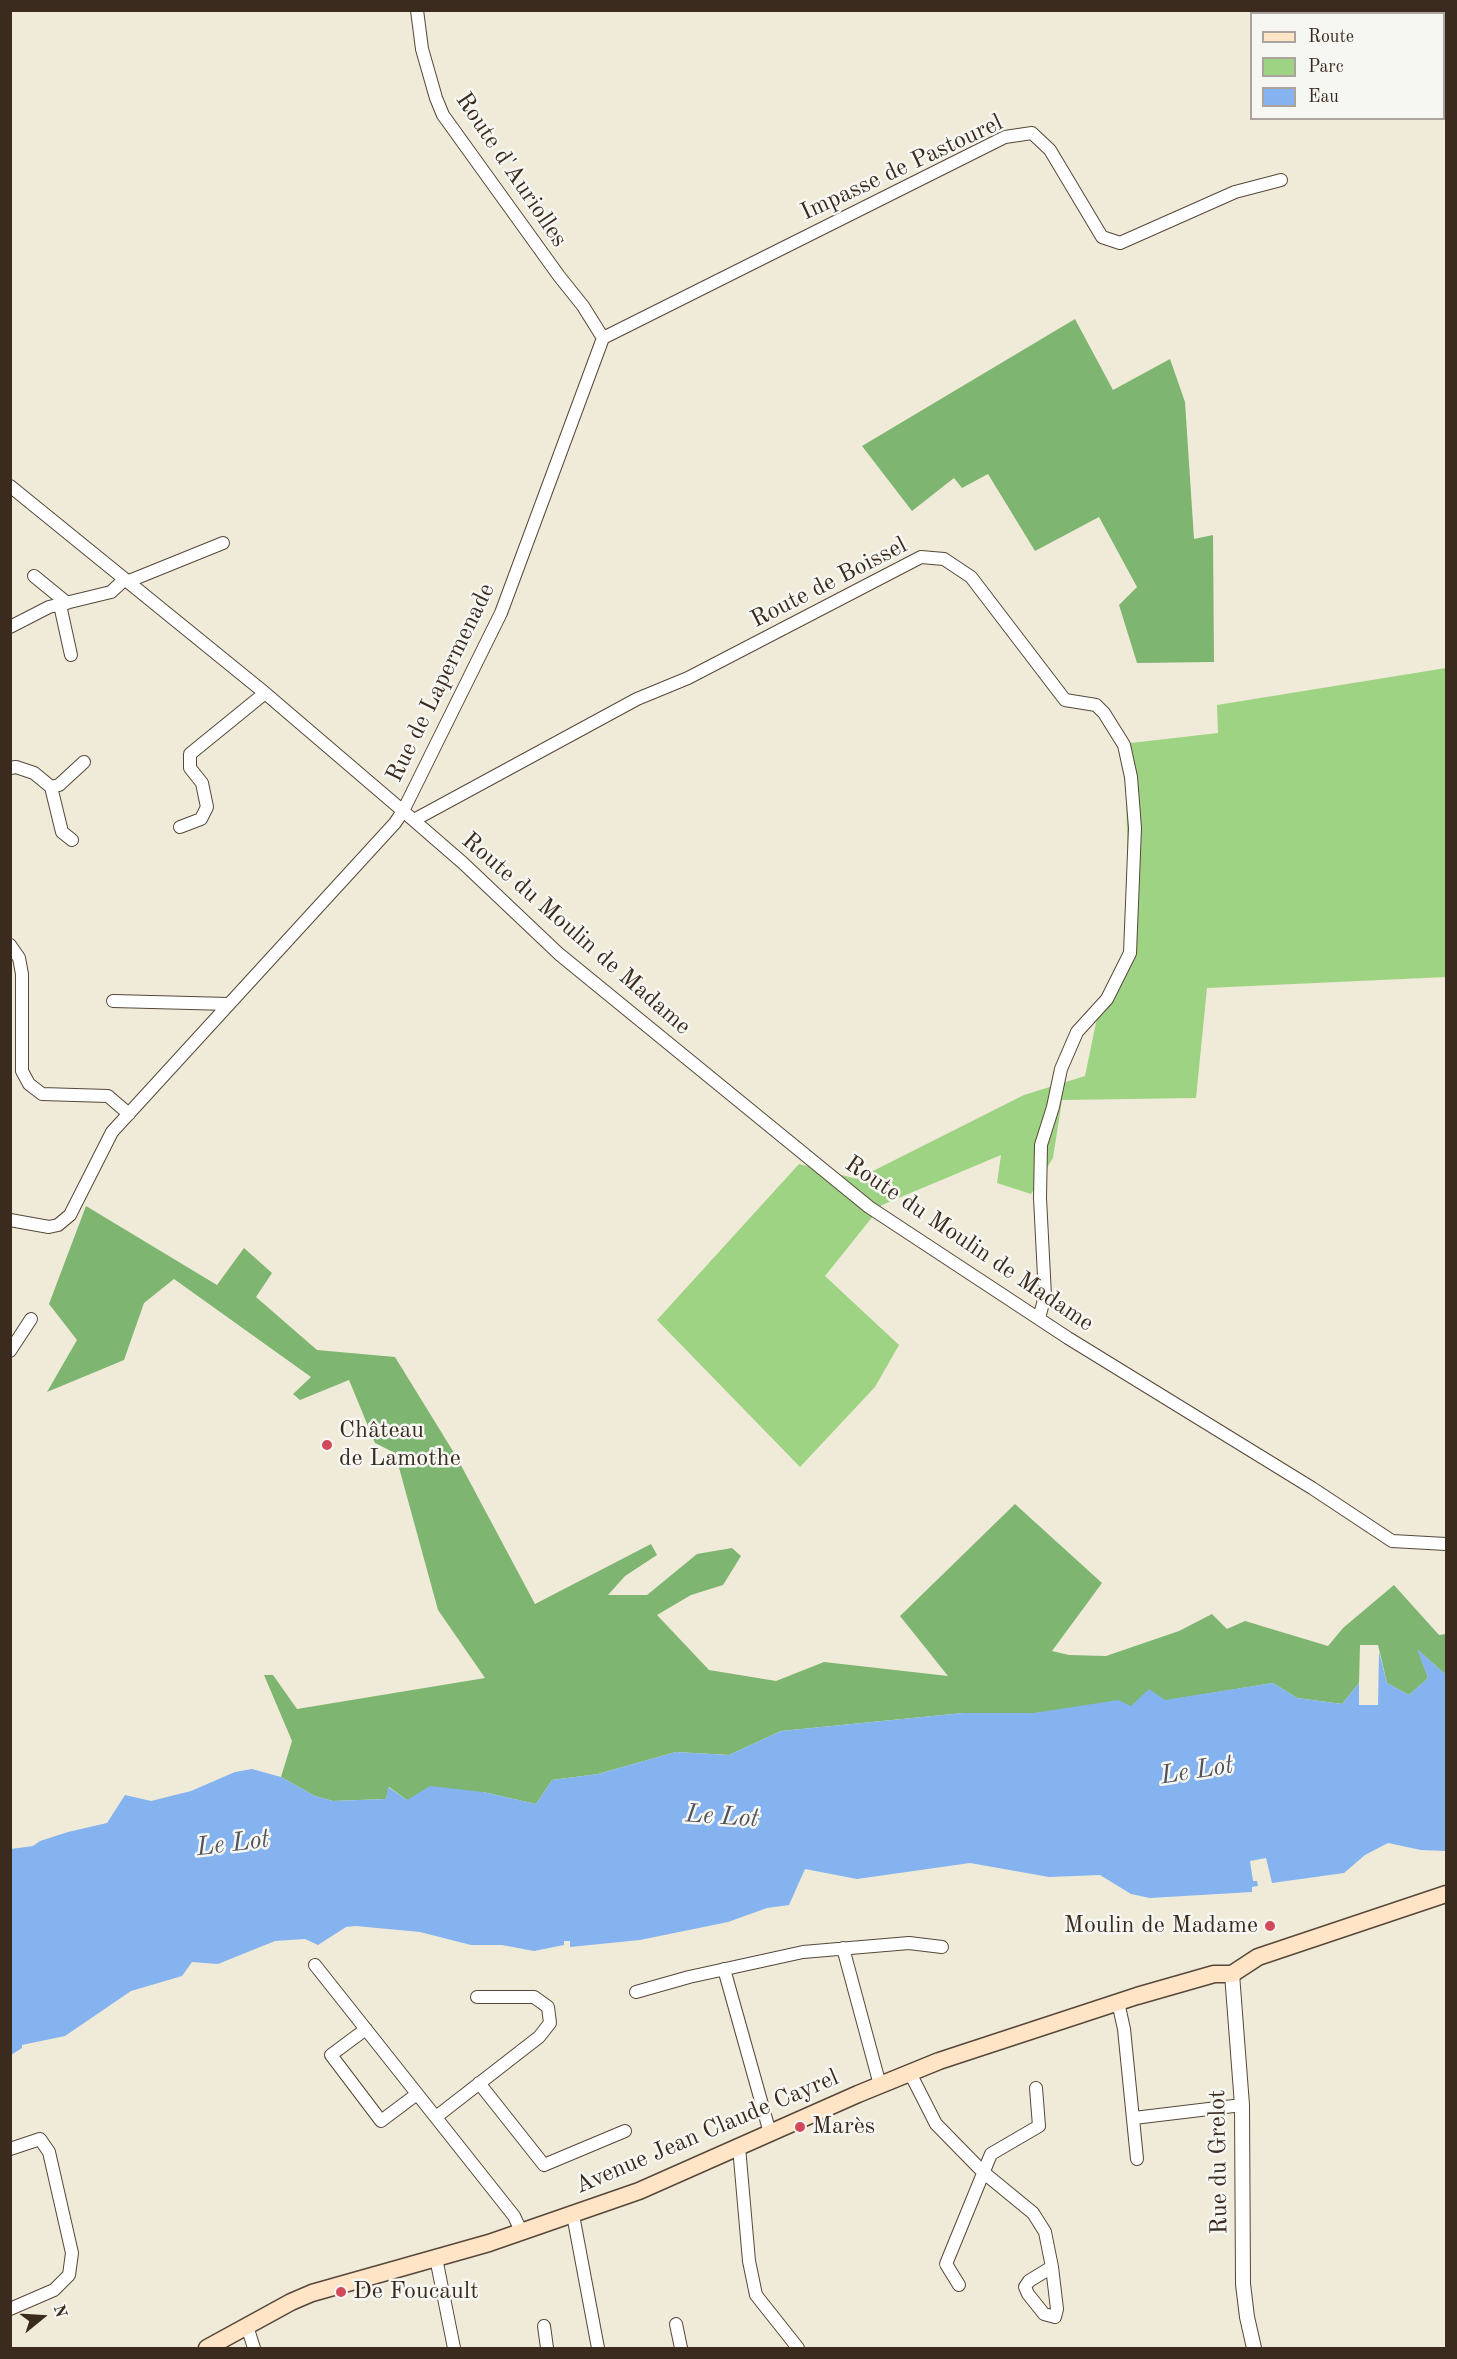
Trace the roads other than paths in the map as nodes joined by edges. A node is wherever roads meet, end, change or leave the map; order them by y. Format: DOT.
graph roads {
  1 [pos="417,10"];
  2 [pos="1281,180"];
  3 [pos="603,338"];
  4 [pos="10,486"];
  5 [pos="223,543"];
  6 [pos="34,576"];
  7 [pos="127,580"];
  8 [pos="64,604"];
  9 [pos="10,627"];
  10 [pos="71,655"];
  11 [pos="265,693"];
  12 [pos="84,762"];
  13 [pos="10,768"];
  14 [pos="51,787"];
  15 [pos="403,811"];
  16 [pos="414,820"];
  17 [pos="180,826"];
  18 [pos="72,840"];
  19 [pos="10,945"];
  20 [pos="112,1001"];
  21 [pos="229,1004"];
  22 [pos="129,1114"];
  23 [pos="10,1220"];
  24 [pos="1039,1318"];
  25 [pos="31,1319"];
  26 [pos="10,1351"];
  27 [pos="1446,1544"];
  28 [pos="1446,1894"];
  29 [pos="942,1947"];
  30 [pos="843,1948"];
  31 [pos="315,1965"];
  32 [pos="724,1969"];
  33 [pos="1232,1974"];
  34 [pos="636,1992"];
  35 [pos="477,1996"];
  36 [pos="1118,2002"];
  37 [pos="366,2029"];
  38 [pos="910,2073"];
  39 [pos="479,2083"];
  40 [pos="880,2085"];
  41 [pos="1036,2088"];
  42 [pos="417,2094"];
  43 [pos="1242,2105"];
  44 [pos="436,2117"];
  45 [pos="1134,2118"];
  46 [pos="625,2131"];
  47 [pos="770,2133"];
  48 [pos="739,2147"];
  49 [pos="11,2149"];
  50 [pos="1137,2159"];
  51 [pos="983,2172"];
  52 [pos="573,2215"];
  53 [pos="521,2231"];
  54 [pos="436,2258"];
  55 [pos="1053,2267"];
  56 [pos="959,2284"];
  57 [pos="10,2309"];
  58 [pos="676,2324"];
  59 [pos="247,2326"];
  60 [pos="544,2326"];
  61 [pos="207,2349"];
  62 [pos="254,2349"];
  63 [pos="454,2349"];
  64 [pos="548,2349"];
  65 [pos="598,2349"];
  66 [pos="681,2349"];
  67 [pos="798,2349"];
  68 [pos="1254,2349"];
  1 -- 3 [label="street, Route d'Auriolles"];
  2 -- 3 [label="street, Impasse de Pastourel"];
  3 -- 15 [label="street, Rue de Lapermenade"];
  4 -- 7 [label="street, Rue de Lapermenade"];
  5 -- 7 [label="street"];
  6 -- 8 [label="street"];
  7 -- 8 [label="street"];
  7 -- 11 [label="street, Rue de Lapermenade"];
  8 -- 9 [label="street"];
  8 -- 10 [label="street"];
  11 -- 15 [label="street, Rue de Lapermenade"];
  11 -- 17 [label="street"];
  12 -- 14 [label="street"];
  13 -- 14 [label="street"];
  14 -- 18 [label="street"];
  15 -- 16 [label="street, Route du Moulin de Madame"];
  15 -- 21 [label="street"];
  16 -- 24 [label="street, Route du Moulin de Madame"];
  16 -- 24 [label="street, Route de Boissel"];
  19 -- 22 [label="street"];
  20 -- 21 [label="street"];
  21 -- 22 [label="street"];
  22 -- 23 [label="street"];
  24 -- 27 [label="street, Route du Moulin de Madame"];
  25 -- 26 [label="street"];
  28 -- 33 [label="main road"];
  29 -- 30 [label="street"];
  30 -- 32 [label="street"];
  30 -- 40 [label="street"];
  31 -- 37 [label="street"];
  32 -- 34 [label="street"];
  32 -- 47 [label="street"];
  33 -- 36 [label="main road, Avenue Jean Claude Cayrel"];
  33 -- 43 [label="street, Rue du Grelot"];
  35 -- 39 [label="street"];
  36 -- 38 [label="main road, Avenue Jean Claude Cayrel"];
  36 -- 45 [label="street"];
  37 -- 42 [label="street"];
  37 -- 42 [label="street"];
  38 -- 40 [label="main road, Avenue Jean Claude Cayrel"];
  38 -- 51 [label="street"];
  39 -- 44 [label="street"];
  39 -- 46 [label="street"];
  40 -- 47 [label="main road, Avenue Jean Claude Cayrel"];
  41 -- 51 [label="street"];
  42 -- 44 [label="street"];
  43 -- 45 [label="street"];
  43 -- 68 [label="street, Rue du Grelot"];
  44 -- 53 [label="street"];
  45 -- 50 [label="street"];
  47 -- 48 [label="main road, Avenue Jean Claude Cayrel"];
  48 -- 52 [label="main road, Avenue Jean Claude Cayrel"];
  48 -- 67 [label="street"];
  49 -- 57 [label="street"];
  51 -- 55 [label="street"];
  51 -- 56 [label="street"];
  52 -- 53 [label="main road, Avenue Jean Claude Cayrel"];
  52 -- 65 [label="street"];
  53 -- 54 [label="main road, Avenue Jean Claude Cayrel"];
  54 -- 59 [label="main road, Avenue Jean Claude Cayrel"];
  54 -- 63 [label="street"];
  58 -- 66 [label="street"];
  59 -- 61 [label="main road, Avenue Jean Claude Cayrel"];
  59 -- 62 [label="street"];
  60 -- 64 [label="street"];
}
